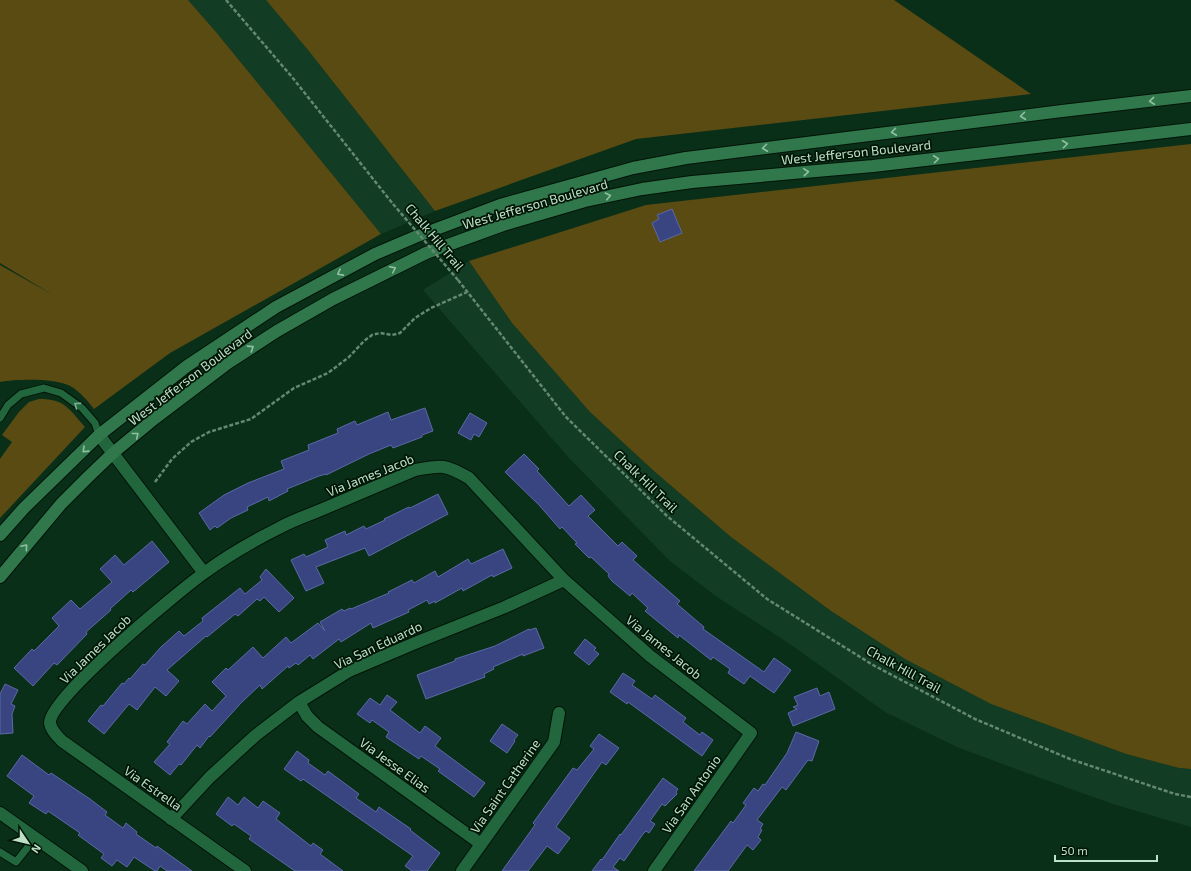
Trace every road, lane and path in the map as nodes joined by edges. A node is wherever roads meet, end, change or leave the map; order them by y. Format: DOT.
graph roads {
  1 [pos="226,0"];
  2 [pos="1191,96"];
  3 [pos="1191,129"];
  4 [pos="580,182"];
  5 [pos="585,201"];
  6 [pos="467,292"];
  7 [pos="0,418"];
  8 [pos="99,435"];
  9 [pos="113,453"];
  10 [pos="155,482"];
  11 [pos="0,535"];
  12 [pos="204,573"];
  13 [pos="0,577"];
  14 [pos="564,580"];
  15 [pos="299,702"];
  16 [pos="559,713"];
  17 [pos="50,723"];
  18 [pos="751,733"];
  19 [pos="1191,797"];
  20 [pos="0,813"];
  21 [pos="171,819"];
  22 [pos="35,838"];
  23 [pos="481,844"];
  24 [pos="0,852"];
  25 [pos="82,871"];
  26 [pos="245,871"];
  27 [pos="462,871"];
  28 [pos="654,871"];
  1 -- 6 [label="path, Chalk Hill Trail, bridge"];
  2 -- 4 [label="main road, West Jefferson Boulevard, one-way"];
  5 -- 3 [label="main road, West Jefferson Boulevard, one-way"];
  4 -- 5 [label="main road"];
  4 -- 8 [label="main road, West Jefferson Boulevard, one-way"];
  9 -- 5 [label="main road, West Jefferson Boulevard, one-way"];
  6 -- 10 [label="path"];
  6 -- 19 [label="path, Chalk Hill Trail"];
  8 -- 7 [label="lane, one-way"];
  8 -- 9 [label="street"];
  8 -- 11 [label="main road, West Jefferson Boulevard, one-way"];
  9 -- 12 [label="street"];
  13 -- 9 [label="main road, West Jefferson Boulevard, one-way"];
  12 -- 14 [label="street, Via James Jacob"];
  12 -- 17 [label="street, Via James Jacob"];
  14 -- 15 [label="street, Via San Eduardo"];
  14 -- 18 [label="street, Via James Jacob"];
  15 -- 21 [label="street, Via San Eduardo"];
  15 -- 23 [label="street, Via Jesse Elias"];
  16 -- 23 [label="street, Via Saint Catherine"];
  17 -- 21 [label="street, Via Estrella"];
  18 -- 28 [label="street, Via San Antonio"];
  20 -- 22 [label="street"];
  21 -- 26 [label="street, Via Estrella"];
  22 -- 24 [label="lane"];
  22 -- 25 [label="street"];
  23 -- 27 [label="street, Via Saint Catherine"];
}
